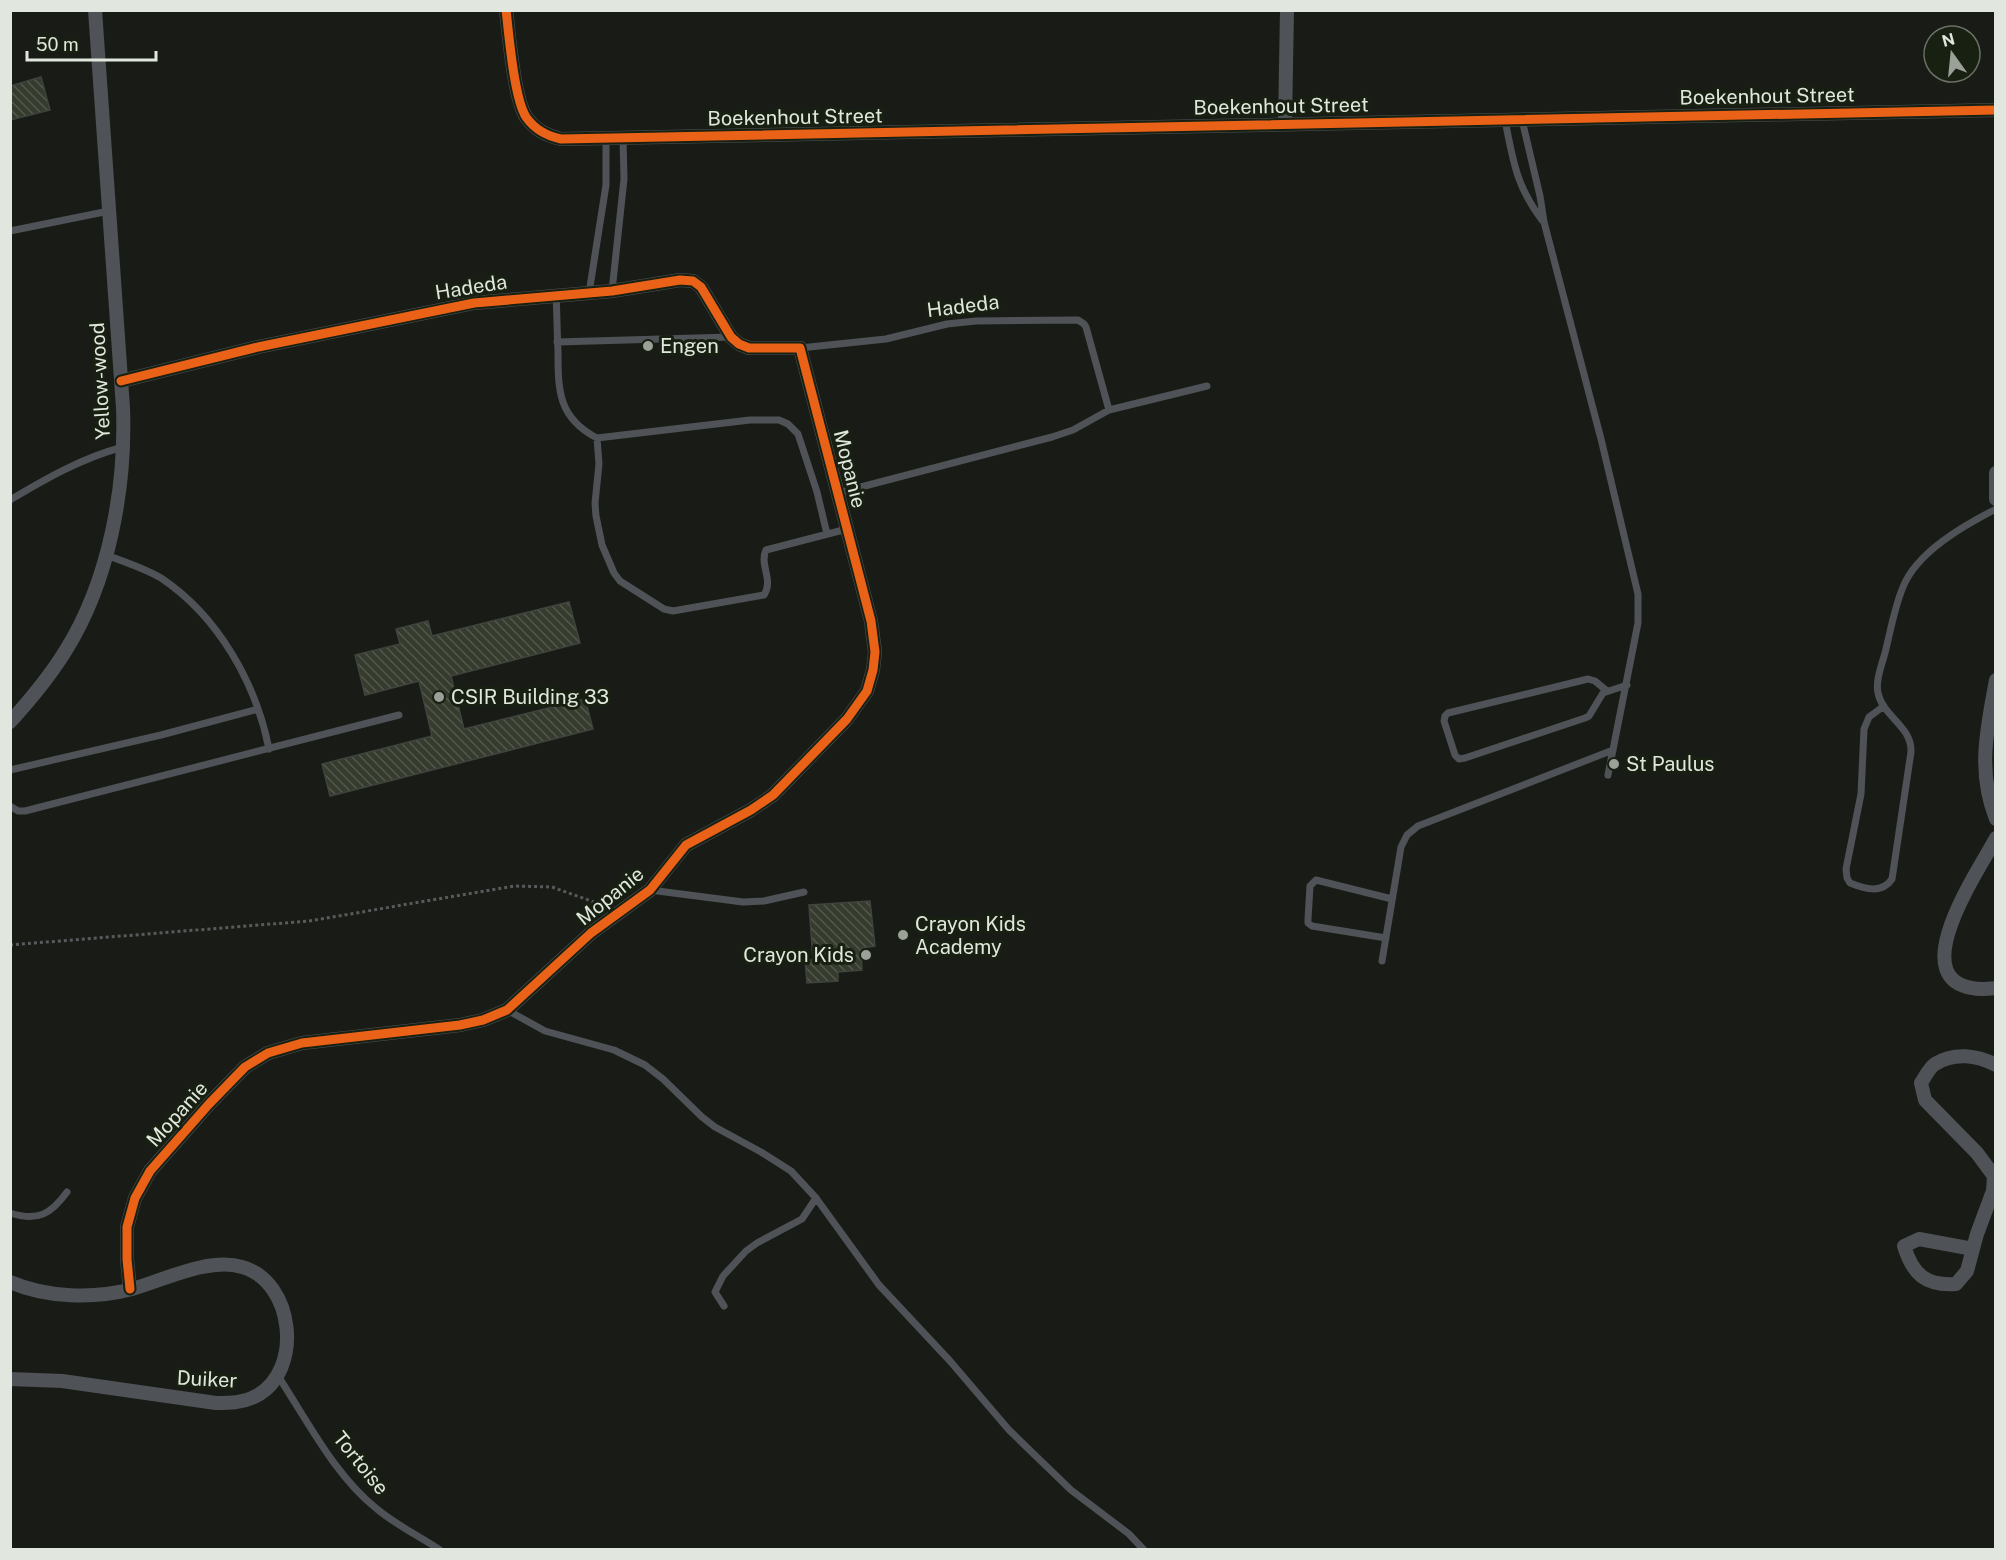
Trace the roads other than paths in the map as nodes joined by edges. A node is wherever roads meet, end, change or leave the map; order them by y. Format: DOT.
graph roads {
  1 [pos="95,10"];
  2 [pos="506,10"];
  3 [pos="1287,10"];
  4 [pos="1995,110"];
  5 [pos="1521,119"];
  6 [pos="1505,120"];
  7 [pos="1286,123"];
  8 [pos="606,139"];
  9 [pos="623,139"];
  10 [pos="109,211"];
  11 [pos="1544,222"];
  12 [pos="10,231"];
  13 [pos="612,291"];
  14 [pos="589,293"];
  15 [pos="556,294"];
  16 [pos="731,336"];
  17 [pos="557,342"];
  18 [pos="800,348"];
  19 [pos="121,381"];
  20 [pos="1207,386"];
  21 [pos="1109,410"];
  22 [pos="597,438"];
  23 [pos="123,447"];
  24 [pos="1995,473"];
  25 [pos="838,493"];
  26 [pos="10,500"];
  27 [pos="1995,500"];
  28 [pos="1995,509"];
  29 [pos="847,529"];
  30 [pos="827,534"];
  31 [pos="106,555"];
  32 [pos="1995,680"];
  33 [pos="1627,685"];
  34 [pos="1607,691"];
  35 [pos="1884,706"];
  36 [pos="258,709"];
  37 [pos="399,715"];
  38 [pos="10,722"];
  39 [pos="269,749"];
  40 [pos="1613,750"];
  41 [pos="10,770"];
  42 [pos="1608,775"];
  43 [pos="10,806"];
  44 [pos="1995,819"];
  45 [pos="1995,838"];
  46 [pos="650,890"];
  47 [pos="804,892"];
  48 [pos="1392,899"];
  49 [pos="1386,938"];
  50 [pos="1382,961"];
  51 [pos="1995,988"];
  52 [pos="507,1010"];
  53 [pos="1995,1065"];
  54 [pos="68,1192"];
  55 [pos="816,1198"];
  56 [pos="10,1213"];
  57 [pos="1973,1249"];
  58 [pos="10,1282"];
  59 [pos="130,1289"];
  60 [pos="724,1306"];
  61 [pos="278,1376"];
  62 [pos="10,1379"];
  63 [pos="440,1550"];
  64 [pos="1144,1550"];
  1 -- 10 [label="street, Yellow-wood"];
  2 -- 8 [label="street, Boekenhout Street"];
  3 -- 7 [label="street"];
  4 -- 5 [label="street, Boekenhout Street"];
  5 -- 6 [label="street, Boekenhout Street"];
  5 -- 11 [label="lane"];
  6 -- 7 [label="street, Boekenhout Street"];
  6 -- 11 [label="lane"];
  7 -- 9 [label="street, Boekenhout Street"];
  8 -- 9 [label="street, Boekenhout Street"];
  8 -- 14 [label="lane"];
  9 -- 13 [label="lane"];
  10 -- 12 [label="lane"];
  10 -- 19 [label="street, Yellow-wood"];
  11 -- 33 [label="lane"];
  13 -- 14 [label="street, Hadeda"];
  13 -- 16 [label="street, Hadeda"];
  14 -- 15 [label="street, Hadeda"];
  15 -- 17 [label="lane"];
  15 -- 19 [label="street, Hadeda"];
  16 -- 17 [label="lane"];
  16 -- 18 [label="street, Hadeda"];
  17 -- 22 [label="lane"];
  18 -- 21 [label="lane, Hadeda"];
  18 -- 25 [label="street, Mopanie"];
  19 -- 23 [label="street, Yellow-wood"];
  20 -- 21 [label="lane"];
  21 -- 25 [label="lane"];
  22 -- 30 [label="lane"];
  22 -- 30 [label="lane"];
  23 -- 26 [label="lane"];
  23 -- 31 [label="street, Yellow-wood"];
  24 -- 27 [label="street"];
  25 -- 29 [label="street, Mopanie"];
  28 -- 35 [label="lane"];
  29 -- 30 [label="lane"];
  29 -- 46 [label="street, Mopanie"];
  31 -- 36 [label="lane"];
  31 -- 38 [label="street, Yellow-wood"];
  32 -- 44 [label="street"];
  33 -- 34 [label="lane"];
  33 -- 40 [label="lane"];
  34 -- 34 [label="lane"];
  35 -- 35 [label="lane"];
  36 -- 39 [label="lane"];
  36 -- 41 [label="lane"];
  37 -- 39 [label="lane"];
  39 -- 43 [label="lane"];
  40 -- 42 [label="lane"];
  40 -- 48 [label="lane"];
  45 -- 51 [label="street"];
  46 -- 47 [label="lane"];
  46 -- 52 [label="street, Mopanie"];
  48 -- 49 [label="lane"];
  48 -- 49 [label="lane"];
  49 -- 50 [label="lane"];
  52 -- 55 [label="lane"];
  52 -- 59 [label="street, Mopanie"];
  53 -- 57 [label="street"];
  54 -- 56 [label="lane"];
  55 -- 60 [label="lane"];
  55 -- 64 [label="lane"];
  57 -- 57 [label="street"];
  58 -- 59 [label="street"];
  59 -- 61 [label="street"];
  61 -- 62 [label="street, Duiker"];
  61 -- 63 [label="lane, Tortoise"];
}
